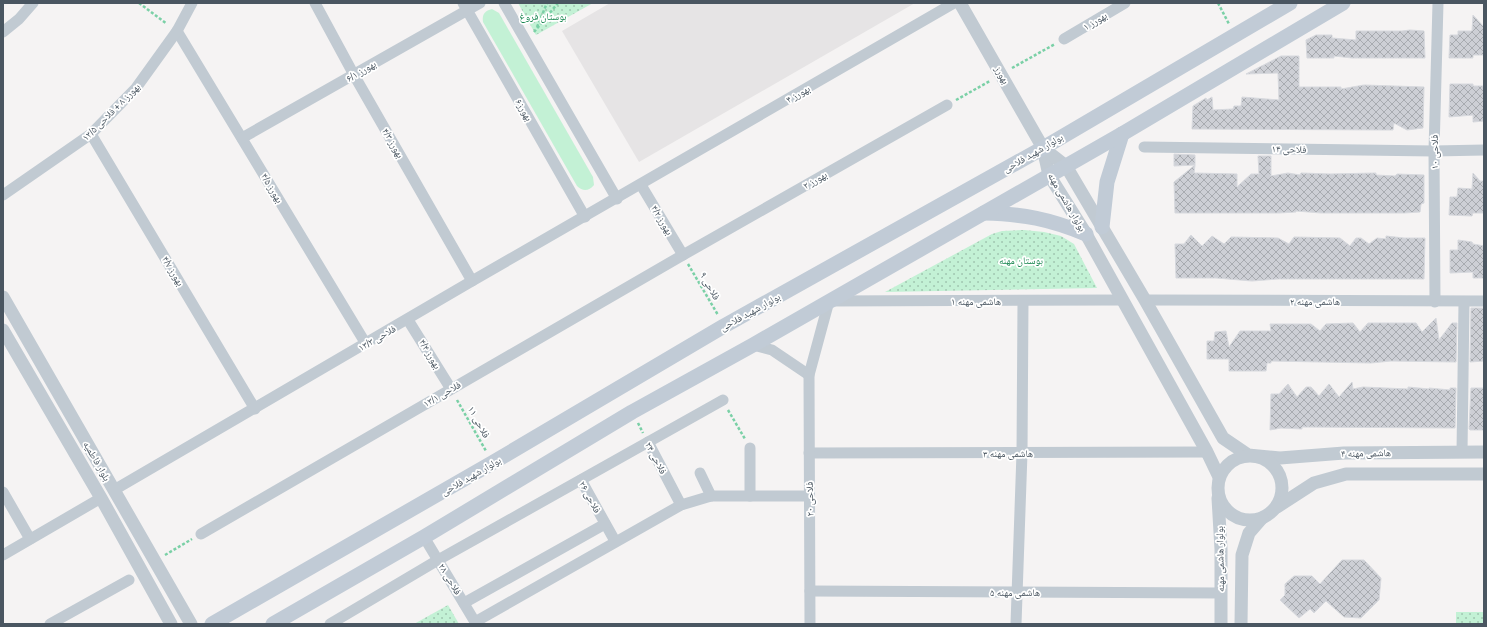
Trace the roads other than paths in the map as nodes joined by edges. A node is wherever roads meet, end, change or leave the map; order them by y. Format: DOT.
graph roads {
  1 [pos="33,3"];
  2 [pos="192,3"];
  3 [pos="315,3"];
  4 [pos="480,3"];
  5 [pos="504,3"];
  6 [pos="954,3"];
  7 [pos="960,3"];
  8 [pos="1125,3"];
  9 [pos="1290,3"];
  10 [pos="1343,3"];
  11 [pos="1438,3"];
  12 [pos="465,7"];
  13 [pos="177,31"];
  14 [pos="3,32"];
  15 [pos="1064,39"];
  16 [pos="354,75"];
  17 [pos="947,105"];
  18 [pos="91,134"];
  19 [pos="1122,134"];
  20 [pos="242,138"];
  21 [pos="1144,147"];
  22 [pos="1043,148"];
  23 [pos="1484,150"];
  24 [pos="1434,151"];
  25 [pos="1066,166"];
  26 [pos="1049,175"];
  27 [pos="641,185"];
  28 [pos="3,195"];
  29 [pos="616,199"];
  30 [pos="984,213"];
  31 [pos="585,217"];
  32 [pos="1102,227"];
  33 [pos="1086,234"];
  34 [pos="683,255"];
  35 [pos="472,281"];
  36 [pos="3,298"];
  37 [pos="1122,300"];
  38 [pos="1145,300"];
  39 [pos="829,301"];
  40 [pos="1024,301"];
  41 [pos="1435,302"];
  42 [pos="1464,302"];
  43 [pos="1484,302"];
  44 [pos="408,320"];
  45 [pos="3,330"];
  46 [pos="366,344"];
  47 [pos="753,345"];
  48 [pos="808,375"];
  49 [pos="451,389"];
  50 [pos="722,400"];
  51 [pos="255,408"];
  52 [pos="648,442"];
  53 [pos="750,448"];
  54 [pos="1207,452"];
  55 [pos="1462,452"];
  56 [pos="1484,452"];
  57 [pos="809,453"];
  58 [pos="1022,453"];
  59 [pos="1248,455"];
  60 [pos="700,473"];
  61 [pos="1484,474"];
  62 [pos="1219,477"];
  63 [pos="581,480"];
  64 [pos="114,490"];
  65 [pos="3,492"];
  66 [pos="1218,494"];
  67 [pos="711,496"];
  68 [pos="750,496"];
  69 [pos="809,496"];
  70 [pos="101,498"];
  71 [pos="681,505"];
  72 [pos="1277,507"];
  73 [pos="1262,518"];
  74 [pos="605,524"];
  75 [pos="201,534"];
  76 [pos="424,537"];
  77 [pos="30,539"];
  78 [pos="615,541"];
  79 [pos="3,555"];
  80 [pos="438,560"];
  81 [pos="129,580"];
  82 [pos="810,591"];
  83 [pos="1016,592"];
  84 [pos="1221,593"];
  85 [pos="464,603"];
  86 [pos="50,624"];
  87 [pos="171,624"];
  88 [pos="191,624"];
  89 [pos="212,624"];
  90 [pos="273,624"];
  91 [pos="330,624"];
  92 [pos="810,624"];
  93 [pos="1016,624"];
  94 [pos="1221,624"];
  95 [pos="1241,624"];
  1 -- 14 [label="street"];
  2 -- 13 [label="street, بهورز ۸ + فلاحی ۱۳/۵"];
  3 -- 16 [label="street, بهورز ۴/۳"];
  4 -- 12 [label="street, بهورز ۶/۱"];
  5 -- 29 [label="street"];
  6 -- 27 [label="street, بهورز ۴"];
  7 -- 22 [label="street, بهورز"];
  8 -- 15 [label="street, بهورز ۱"];
  9 -- 22 [label="main road, بولوار شهید فلاحی"];
  10 -- 19 [label="main road"];
  11 -- 24 [label="street, فلاحی ۱۰"];
  12 -- 16 [label="street, بهورز ۶/۱"];
  12 -- 31 [label="street, بهورز۶"];
  13 -- 18 [label="street, بهورز ۸ + فلاحی ۱۳/۵"];
  13 -- 20 [label="street, بهورز ۴/۵"];
  16 -- 20 [label="street, بهورز ۶/۱"];
  16 -- 35 [label="street, بهورز ۴/۳"];
  17 -- 34 [label="street, بهورز ۲"];
  18 -- 28 [label="street, بهورز ۸ + فلاحی ۱۳/۵"];
  18 -- 51 [label="street, بهورز ۴/۷"];
  19 -- 25 [label="main road"];
  19 -- 32 [label="main road"];
  20 -- 46 [label="street, بهورز ۴/۵"];
  21 -- 24 [label="street, فلاحی ۱۴"];
  22 -- 25 [label="street, بولوار هاشمی مهنه"];
  22 -- 26 [label="street, بولوار هاشمی مهنه"];
  22 -- 89 [label="main road, بولوار شهید فلاحی"];
  23 -- 24 [label="street, فلاحی ۱۴"];
  24 -- 41 [label="street, فلاحی ۱۰"];
  25 -- 26 [label="main road"];
  25 -- 32 [label="street, بولوار هاشمی مهنه"];
  26 -- 30 [label="main road"];
  26 -- 33 [label="street, بولوار هاشمی مهنه"];
  27 -- 29 [label="street, فلاحی ۱۳/۳"];
  27 -- 34 [label="street, بهورز ۴/۲"];
  29 -- 31 [label="street, فلاحی ۱۳/۳"];
  30 -- 33 [label="main road"];
  30 -- 39 [label="main road"];
  31 -- 35 [label="street, فلاحی ۱۳/۳"];
  32 -- 38 [label="street, بولوار هاشمی مهنه"];
  33 -- 37 [label="street, بولوار هاشمی مهنه"];
  34 -- 49 [label="street, فلاحی ۱۳/۱"];
  35 -- 44 [label="street, فلاحی ۱۳/۳"];
  36 -- 64 [label="street, بلوار فاطمیه"];
  37 -- 40 [label="street, هاشمی مهنه ۱"];
  37 -- 54 [label="street, بولوار هاشمی مهنه"];
  38 -- 41 [label="street, هاشمی مهنه ۲"];
  38 -- 59 [label="street, بولوار هاشمی مهنه"];
  39 -- 40 [label="street, هاشمی مهنه ۱"];
  39 -- 47 [label="main road"];
  39 -- 48 [label="street, فلاحی ۲۰"];
  40 -- 58 [label="street"];
  41 -- 42 [label="street, هاشمی مهنه ۲"];
  42 -- 43 [label="street, هاشمی مهنه ۲"];
  42 -- 55 [label="street"];
  44 -- 46 [label="street, فلاحی ۱۳/۳"];
  44 -- 49 [label="street, بهورز ۴/۴"];
  45 -- 70 [label="street, بلوار فاطمیه"];
  46 -- 51 [label="street, فلاحی ۱۳/۳"];
  47 -- 48 [label="street"];
  47 -- 76 [label="main road"];
  48 -- 57 [label="street, فلاحی ۲۰"];
  49 -- 75 [label="street, فلاحی ۱۳/۱"];
  50 -- 52 [label="street"];
  51 -- 64 [label="street, فلاحی ۱۳/۳"];
  52 -- 63 [label="street"];
  52 -- 71 [label="street, فلاحی ۲۴"];
  53 -- 68 [label="street"];
  54 -- 58 [label="street, هاشمی مهنه ۳"];
  54 -- 62 [label="street, بولوار هاشمی مهنه"];
  55 -- 56 [label="street, هاشمی مهنه ۴"];
  55 -- 59 [label="street, هاشمی مهنه ۴"];
  57 -- 58 [label="street, هاشمی مهنه ۳"];
  57 -- 69 [label="street, فلاحی ۲۰"];
  58 -- 83 [label="street"];
  59 -- 62 [label="street"];
  59 -- 72 [label="street"];
  60 -- 67 [label="street"];
  61 -- 72 [label="street, هاشمی مهنه ۴"];
  62 -- 66 [label="street"];
  63 -- 74 [label="street, فلاحی ۲۶"];
  63 -- 80 [label="street"];
  64 -- 88 [label="street, بلوار فاطمیه"];
  65 -- 77 [label="street"];
  66 -- 73 [label="street"];
  66 -- 84 [label="street, بولوار هاشمی مهنه"];
  67 -- 68 [label="street"];
  67 -- 71 [label="street"];
  68 -- 69 [label="street"];
  69 -- 82 [label="street, فلاحی ۲۰"];
  70 -- 77 [label="street"];
  70 -- 87 [label="street, بلوار فاطمیه"];
  71 -- 78 [label="street"];
  72 -- 73 [label="street"];
  73 -- 95 [label="street, بولوار هاشمی مهنه"];
  74 -- 78 [label="street, فلاحی ۲۶"];
  74 -- 85 [label="street"];
  76 -- 80 [label="street, فلاحی ۲۸"];
  76 -- 90 [label="main road"];
  77 -- 79 [label="street"];
  78 -- 85 [label="street, فلاحی ۲۸"];
  80 -- 85 [label="street, فلاحی ۲۸"];
  80 -- 91 [label="street"];
  81 -- 86 [label="street"];
  82 -- 83 [label="street, هاشمی مهنه ۵"];
  82 -- 92 [label="street, فلاحی ۲۰"];
  83 -- 84 [label="street, هاشمی مهنه ۵"];
  83 -- 93 [label="street"];
  84 -- 94 [label="street, بولوار هاشمی مهنه"];
}
